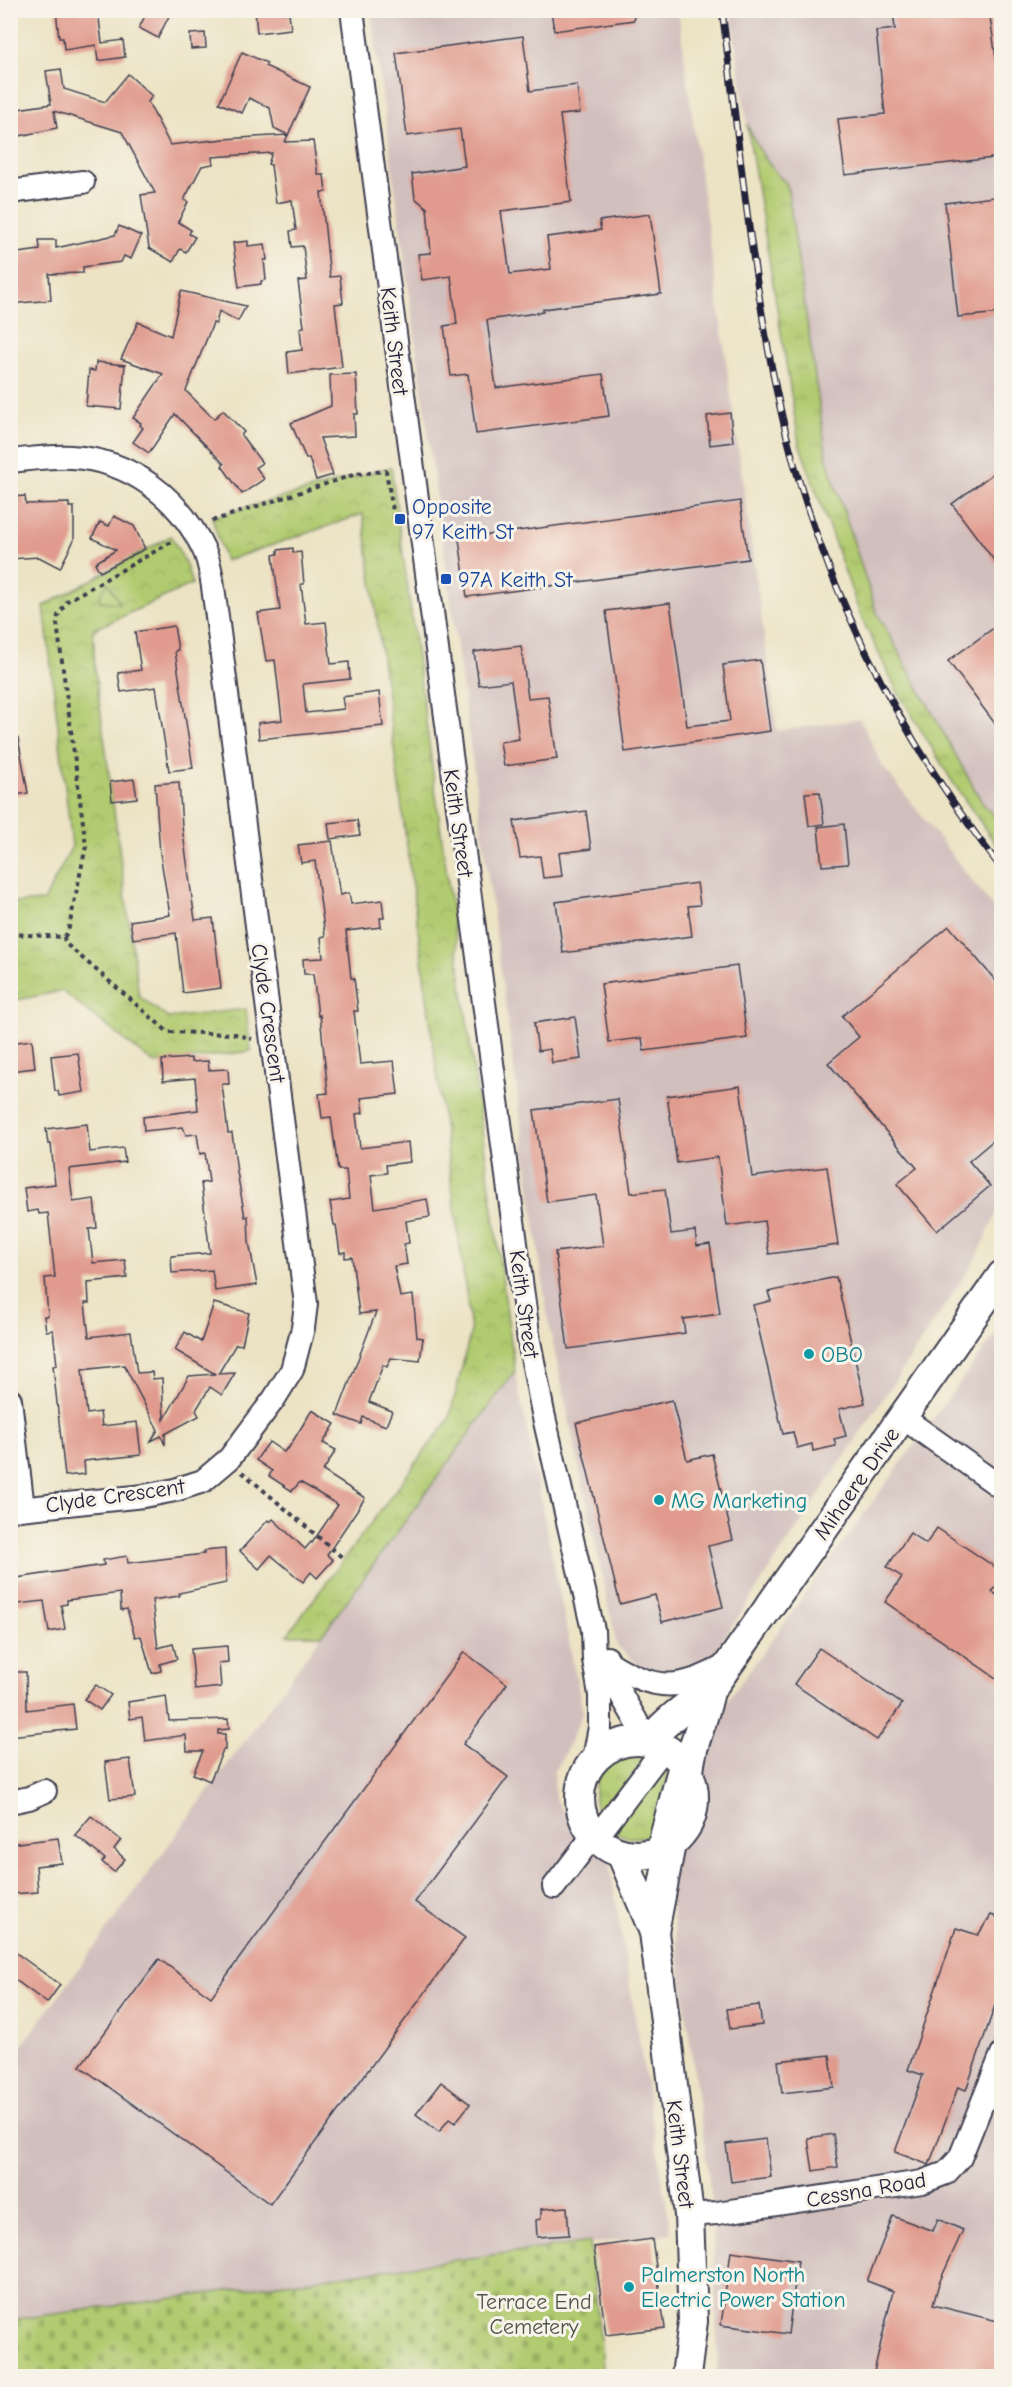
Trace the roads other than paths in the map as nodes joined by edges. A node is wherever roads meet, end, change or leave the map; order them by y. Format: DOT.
graph roads {
  1 [pos="352,10"];
  2 [pos="83,183"];
  3 [pos="10,192"];
  4 [pos="10,461"];
  5 [pos="1000,1281"];
  6 [pos="10,1400"];
  7 [pos="902,1417"];
  8 [pos="1002,1488"];
  9 [pos="17,1509"];
  10 [pos="593,1630"];
  11 [pos="730,1663"];
  12 [pos="610,1664"];
  13 [pos="710,1691"];
  14 [pos="665,1753"];
  15 [pos="594,1759"];
  16 [pos="45,1791"];
  17 [pos="10,1802"];
  18 [pos="595,1837"];
  19 [pos="664,1848"];
  20 [pos="621,1853"];
  21 [pos="554,1887"];
  22 [pos="654,1932"];
  23 [pos="1002,2054"];
  24 [pos="689,2215"];
  25 [pos="686,2376"];
  1 -- 10 [label="street, Keith Street"];
  2 -- 3 [label="street"];
  4 -- 9 [label="street, Clyde Crescent"];
  5 -- 7 [label="main road, Mihaere Drive"];
  6 -- 9 [label="street"];
  7 -- 8 [label="street"];
  7 -- 11 [label="main road, Mihaere Drive"];
  10 -- 12 [label="street, Keith Street"];
  10 -- 15 [label="street, Keith Street"];
  11 -- 12 [label="street"];
  11 -- 13 [label="main road, Mihaere Drive"];
  12 -- 14 [label="street, Keith Street"];
  13 -- 14 [label="main road, Mihaere Drive"];
  13 -- 14 [label="main road, Mihaere Drive"];
  14 -- 15 [label="main road"];
  14 -- 18 [label="street"];
  14 -- 19 [label="main road"];
  15 -- 18 [label="main road"];
  16 -- 17 [label="street"];
  18 -- 20 [label="main road"];
  18 -- 21 [label="street"];
  19 -- 20 [label="main road"];
  19 -- 22 [label="main road, Keith Street"];
  20 -- 22 [label="main road, Keith Street"];
  22 -- 24 [label="main road, Keith Street"];
  23 -- 24 [label="street, Cessna Road"];
  24 -- 25 [label="main road, Keith Street"];
}
